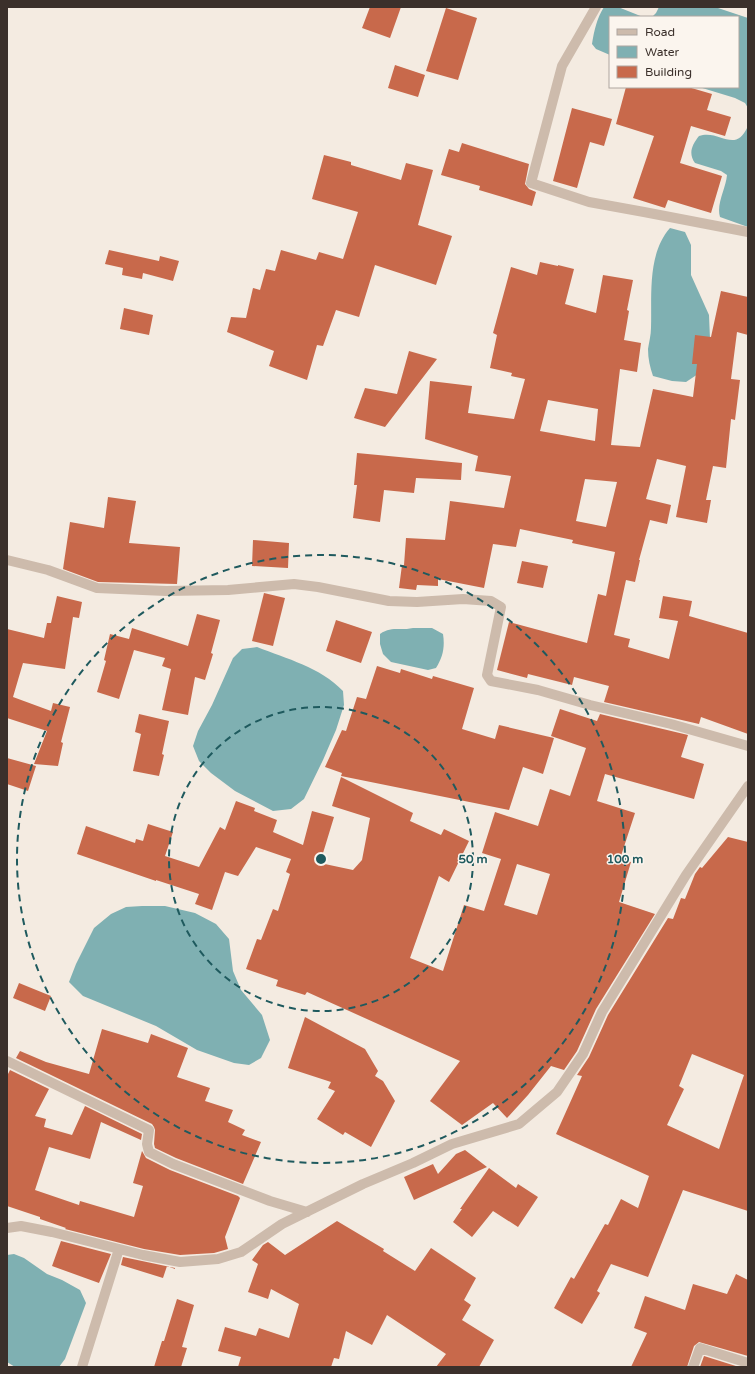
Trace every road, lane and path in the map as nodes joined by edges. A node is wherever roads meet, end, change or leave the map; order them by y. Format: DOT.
graph roads {
  1 [pos="596,7"];
  2 [pos="748,232"];
  3 [pos="7,560"];
  4 [pos="748,746"];
  5 [pos="748,786"];
  6 [pos="7,1061"];
  7 [pos="307,1212"];
  8 [pos="7,1228"];
  9 [pos="120,1249"];
  10 [pos="748,1363"];
  11 [pos="82,1367"];
  12 [pos="694,1367"];
  1 -- 2 [label="street"];
  3 -- 4 [label="street"];
  5 -- 7 [label="street"];
  6 -- 7 [label="street"];
  7 -- 9 [label="street"];
  8 -- 9 [label="street"];
  9 -- 11 [label="street"];
  10 -- 12 [label="street"];
}
